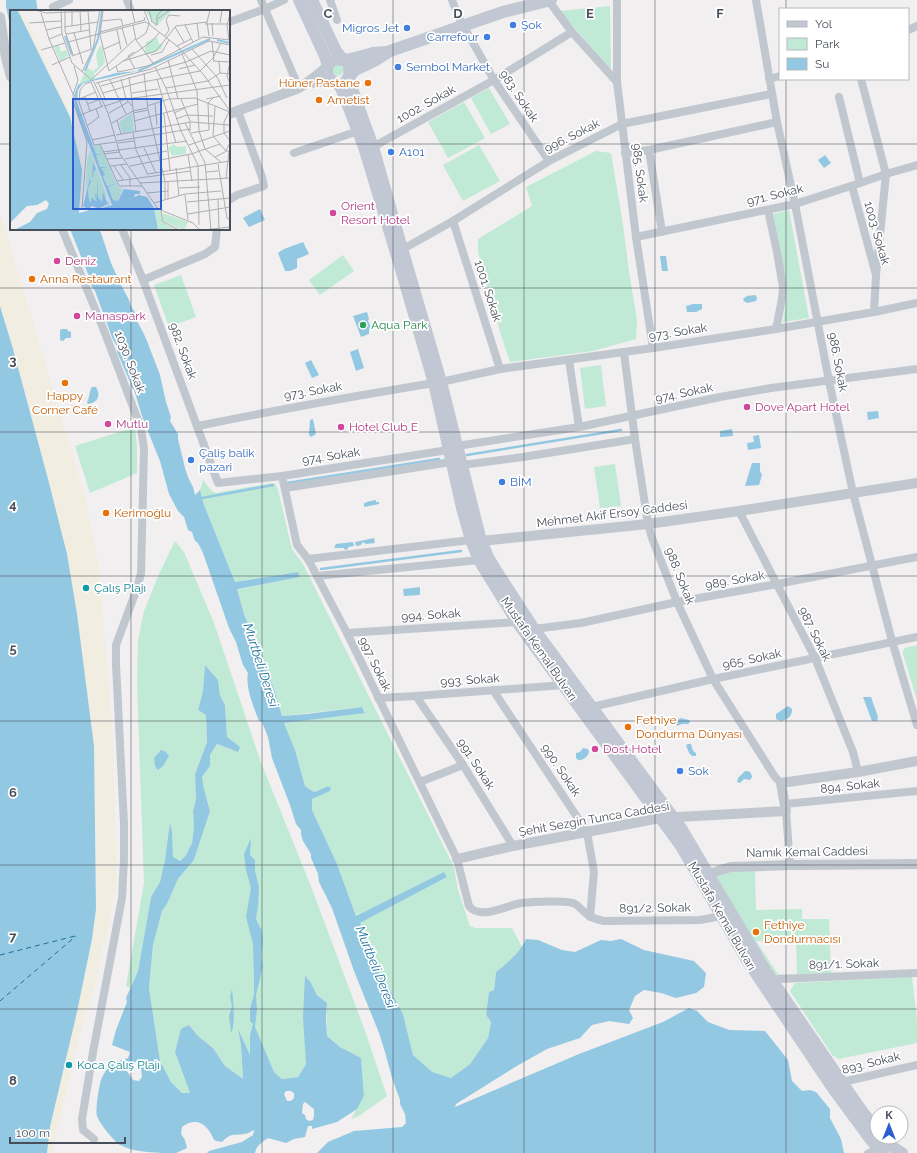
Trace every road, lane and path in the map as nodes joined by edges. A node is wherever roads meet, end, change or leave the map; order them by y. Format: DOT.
graph roads {
  1 [pos="69,0"];
  2 [pos="126,0"];
  3 [pos="261,0"];
  4 [pos="284,0"];
  5 [pos="299,0"];
  6 [pos="312,0"];
  7 [pos="330,0"];
  8 [pos="452,0"];
  9 [pos="548,0"];
  10 [pos="551,0"];
  11 [pos="617,0"];
  12 [pos="756,0"];
  13 [pos="53,6"];
  14 [pos="265,9"];
  15 [pos="131,10"];
  16 [pos="0,17"];
  17 [pos="337,20"];
  18 [pos="230,22"];
  19 [pos="463,26"];
  20 [pos="572,32"];
  21 [pos="390,51"];
  22 [pos="343,60"];
  23 [pos="328,66"];
  24 [pos="10,73"];
  25 [pos="349,75"];
  26 [pos="779,76"];
  27 [pos="769,79"];
  28 [pos="333,80"];
  29 [pos="494,80"];
  30 [pos="861,80"];
  31 [pos="616,82"];
  32 [pos="303,86"];
  33 [pos="771,94"];
  34 [pos="839,97"];
  35 [pos="234,112"];
  36 [pos="777,122"];
  37 [pos="622,124"];
  38 [pos="358,131"];
  39 [pos="374,147"];
  40 [pos="650,150"];
  41 [pos="294,153"];
  42 [pos="625,153"];
  43 [pos="549,161"];
  44 [pos="917,165"];
  45 [pos="886,174"];
  46 [pos="860,183"];
  47 [pos="852,186"];
  48 [pos="230,199"];
  49 [pos="795,204"];
  50 [pos="768,210"];
  51 [pos="453,221"];
  52 [pos="62,230"];
  53 [pos="122,230"];
  54 [pos="217,230"];
  55 [pos="662,232"];
  56 [pos="636,237"];
  57 [pos="403,249"];
  58 [pos="876,274"];
  59 [pos="143,280"];
  60 [pos="917,303"];
  61 [pos="874,312"];
  62 [pos="818,321"];
  63 [pos="776,329"];
  64 [pos="653,348"];
  65 [pos="624,353"];
  66 [pos="569,360"];
  67 [pos="500,369"];
  68 [pos="917,369"];
  69 [pos="829,381"];
  70 [pos="438,382"];
  71 [pos="632,416"];
  72 [pos="198,426"];
  73 [pos="578,426"];
  74 [pos="635,439"];
  75 [pos="453,448"];
  76 [pos="456,464"];
  77 [pos="282,476"];
  78 [pos="218,483"];
  79 [pos="917,483"];
  80 [pos="285,488"];
  81 [pos="853,493"];
  82 [pos="739,511"];
  83 [pos="648,524"];
  84 [pos="476,540"];
  85 [pos="917,557"];
  86 [pos="308,559"];
  87 [pos="479,560"];
  88 [pos="872,566"];
  89 [pos="317,576"];
  90 [pos="777,584"];
  91 [pos="677,602"];
  92 [pos="517,622"];
  93 [pos="534,629"];
  94 [pos="347,633"];
  95 [pos="917,637"];
  96 [pos="892,641"];
  97 [pos="815,658"];
  98 [pos="713,679"];
  99 [pos="564,685"];
  100 [pos="493,690"];
  101 [pos="416,696"];
  102 [pos="378,698"];
  103 [pos="592,707"];
  104 [pos="917,725"];
  105 [pos="917,761"];
  106 [pos="463,765"];
  107 [pos="858,772"];
  108 [pos="420,782"];
  109 [pos="781,783"];
  110 [pos="917,792"];
  111 [pos="786,808"];
  112 [pos="673,817"];
  113 [pos="660,818"];
  114 [pos="587,832"];
  115 [pos="513,846"];
  116 [pos="457,860"];
  117 [pos="917,864"];
  118 [pos="790,865"];
  119 [pos="704,876"];
  120 [pos="720,914"];
  121 [pos="590,917"];
  122 [pos="917,973"];
  123 [pos="772,980"];
  124 [pos="917,1065"];
  125 [pos="837,1085"];
  126 [pos="869,1120"];
  127 [pos="94,1139"];
  128 [pos="891,1145"];
  129 [pos="873,1152"];
  130 [pos="902,1153"];
  1 -- 13 [label="street"];
  2 -- 15 [label="street"];
  3 -- 14 [label="street"];
  4 -- 14 [label="street"];
  5 -- 23 [label="main road"];
  6 -- 22 [label="main road"];
  7 -- 17 [label="street"];
  8 -- 19 [label="street, 983. Sokak"];
  9 -- 10 [label="main road"];
  9 -- 19 [label="main road"];
  9 -- 20 [label="street"];
  11 -- 31 [label="street, 985. Sokak"];
  12 -- 27 [label="street, 986. Sokak"];
  14 -- 18 [label="street"];
  14 -- 32 [label="street"];
  16 -- 24 [label="street"];
  19 -- 21 [label="main road"];
  19 -- 29 [label="street, 983. Sokak"];
  20 -- 29 [label="street, 1002. Sokak"];
  20 -- 31 [label="street"];
  21 -- 22 [label="main road"];
  21 -- 25 [label="main road"];
  22 -- 23 [label="main road"];
  22 -- 25 [label="main road"];
  23 -- 28 [label="main road"];
  23 -- 32 [label="street"];
  25 -- 28 [label="main road"];
  25 -- 39 [label="main road, Mustafa Kemal Bulvarı"];
  26 -- 27 [label="street"];
  27 -- 33 [label="street, 986. Sokak"];
  28 -- 32 [label="street"];
  28 -- 38 [label="main road, Mustafa Kemal Bulvarı"];
  29 -- 39 [label="street, 1002. Sokak"];
  29 -- 43 [label="street, 983. Sokak"];
  30 -- 45 [label="street"];
  31 -- 37 [label="street, 985. Sokak"];
  32 -- 35 [label="street"];
  33 -- 36 [label="street, 986. Sokak"];
  33 -- 37 [label="street, 996. Sokak"];
  34 -- 46 [label="street"];
  35 -- 48 [label="street"];
  36 -- 40 [label="street"];
  36 -- 49 [label="street, 986. Sokak"];
  37 -- 42 [label="street, 985. Sokak"];
  37 -- 43 [label="street, 996. Sokak"];
  38 -- 41 [label="street"];
  38 -- 70 [label="main road, Mustafa Kemal Bulvarı"];
  39 -- 57 [label="main road, Mustafa Kemal Bulvarı"];
  40 -- 42 [label="street"];
  40 -- 55 [label="street"];
  42 -- 56 [label="street, 985. Sokak"];
  43 -- 51 [label="street, 996. Sokak"];
  44 -- 45 [label="street, 971. Sokak"];
  45 -- 46 [label="street, 971. Sokak"];
  45 -- 58 [label="street"];
  46 -- 47 [label="street, 971. Sokak"];
  47 -- 49 [label="street, 971. Sokak"];
  47 -- 58 [label="street, 1003. Sokak"];
  49 -- 50 [label="street, 971. Sokak"];
  49 -- 62 [label="street, 986. Sokak"];
  50 -- 55 [label="street, 971. Sokak"];
  50 -- 63 [label="street"];
  51 -- 57 [label="street, 996. Sokak"];
  51 -- 67 [label="street, 1001. Sokak"];
  52 -- 127 [label="street, 1030. Sokak"];
  53 -- 59 [label="street, 982. Sokak"];
  54 -- 59 [label="street"];
  55 -- 56 [label="street, 971. Sokak"];
  56 -- 64 [label="street, 985. Sokak"];
  57 -- 70 [label="main road, Mustafa Kemal Bulvarı"];
  58 -- 61 [label="street, 1003. Sokak"];
  59 -- 72 [label="street, 982. Sokak"];
  60 -- 61 [label="street, 973. Sokak"];
  61 -- 62 [label="street, 973. Sokak"];
  62 -- 63 [label="street, 973. Sokak"];
  62 -- 69 [label="street, 986. Sokak"];
  63 -- 64 [label="street, 973. Sokak"];
  64 -- 65 [label="street, 973. Sokak"];
  65 -- 66 [label="street, 973. Sokak"];
  65 -- 71 [label="street, 988. Sokak"];
  66 -- 67 [label="street, 973. Sokak"];
  66 -- 73 [label="street"];
  67 -- 70 [label="street, 973. Sokak"];
  68 -- 69 [label="street, 974. Sokak"];
  69 -- 71 [label="street, 974. Sokak"];
  69 -- 81 [label="street, 986. Sokak"];
  70 -- 72 [label="street, 973. Sokak"];
  70 -- 75 [label="main road, Mustafa Kemal Bulvarı"];
  71 -- 73 [label="street, 974. Sokak"];
  71 -- 74 [label="street, 988. Sokak"];
  72 -- 78 [label="street, 982. Sokak"];
  73 -- 75 [label="street, 974. Sokak"];
  74 -- 76 [label="street"];
  74 -- 83 [label="street, 988. Sokak"];
  75 -- 76 [label="main road, Mustafa Kemal Bulvarı"];
  75 -- 77 [label="street, 974. Sokak"];
  76 -- 80 [label="street"];
  76 -- 84 [label="main road, Mustafa Kemal Bulvarı"];
  77 -- 78 [label="street, 974. Sokak"];
  77 -- 80 [label="street, 997. Sokak"];
  79 -- 81 [label="street, Mehmet Akif Ersoy Caddesi"];
  80 -- 86 [label="street, 997. Sokak"];
  81 -- 82 [label="street, Mehmet Akif Ersoy Caddesi"];
  81 -- 88 [label="street, 986. Sokak"];
  82 -- 83 [label="street, Mehmet Akif Ersoy Caddesi"];
  82 -- 90 [label="street, 987. Sokak"];
  83 -- 84 [label="street, Mehmet Akif Ersoy Caddesi"];
  83 -- 91 [label="street, 988. Sokak"];
  84 -- 86 [label="street, Mehmet Akif Ersoy Caddesi"];
  84 -- 87 [label="main road, Mustafa Kemal Bulvarı"];
  84 -- 93 [label="main road, Mustafa Kemal Bulvarı"];
  85 -- 88 [label="street, 989. Sokak"];
  86 -- 89 [label="street, 997. Sokak"];
  87 -- 89 [label="street"];
  87 -- 92 [label="main road, Mustafa Kemal Bulvarı"];
  88 -- 90 [label="street, 989. Sokak"];
  88 -- 96 [label="street, 986. Sokak"];
  89 -- 94 [label="street, 997. Sokak"];
  90 -- 91 [label="street, 989. Sokak"];
  90 -- 97 [label="street, 987. Sokak"];
  91 -- 93 [label="street, 989. Sokak"];
  91 -- 98 [label="street, 988. Sokak"];
  92 -- 94 [label="street, 994. Sokak"];
  92 -- 99 [label="main road, Mustafa Kemal Bulvarı"];
  93 -- 103 [label="main road, Mustafa Kemal Bulvarı"];
  94 -- 102 [label="street, 997. Sokak"];
  95 -- 96 [label="street, 965. Sokak"];
  96 -- 97 [label="street, 965. Sokak"];
  96 -- 104 [label="street, 986. Sokak"];
  97 -- 98 [label="street, 965. Sokak"];
  97 -- 107 [label="street, 987. Sokak"];
  98 -- 103 [label="street, 965. Sokak"];
  98 -- 109 [label="street, 988. Sokak"];
  99 -- 100 [label="street, 993. Sokak"];
  99 -- 113 [label="main road, Mustafa Kemal Bulvarı"];
  100 -- 101 [label="street, 993. Sokak"];
  100 -- 114 [label="street, 990. Sokak"];
  101 -- 102 [label="street, 993. Sokak"];
  101 -- 106 [label="street, 991. Sokak"];
  102 -- 108 [label="street, 997. Sokak"];
  103 -- 112 [label="main road, Mustafa Kemal Bulvarı"];
  105 -- 107 [label="street"];
  106 -- 108 [label="street"];
  106 -- 115 [label="street, 991. Sokak"];
  107 -- 109 [label="street"];
  108 -- 116 [label="street, 997. Sokak"];
  109 -- 111 [label="street"];
  110 -- 111 [label="street, 894. Sokak"];
  111 -- 112 [label="street, Şehit Sezgin Tunca Caddesi"];
  111 -- 118 [label="street"];
  112 -- 113 [label="street, Şehit Sezgin Tunca Caddesi"];
  112 -- 119 [label="main road, Mustafa Kemal Bulvarı"];
  113 -- 114 [label="street, Şehit Sezgin Tunca Caddesi"];
  113 -- 119 [label="main road, Mustafa Kemal Bulvarı"];
  114 -- 115 [label="street, Şehit Sezgin Tunca Caddesi"];
  114 -- 121 [label="street, 990. Sokak"];
  115 -- 116 [label="street, Şehit Sezgin Tunca Caddesi"];
  116 -- 121 [label="street"];
  117 -- 118 [label="street, Namık Kemal Caddesi"];
  118 -- 119 [label="street, Namık Kemal Caddesi"];
  119 -- 120 [label="main road, Mustafa Kemal Bulvarı"];
  119 -- 123 [label="main road, Mustafa Kemal Bulvarı"];
  120 -- 121 [label="street, 891/2. Sokak"];
  120 -- 125 [label="main road, Mustafa Kemal Bulvarı"];
  122 -- 123 [label="street, 891/1. Sokak"];
  123 -- 125 [label="main road, Mustafa Kemal Bulvarı"];
  124 -- 125 [label="street, 893. Sokak"];
  125 -- 126 [label="main road, Mustafa Kemal Bulvarı"];
  125 -- 129 [label="main road, Mustafa Kemal Bulvarı"];
  128 -- 130 [label="main road"];
}
